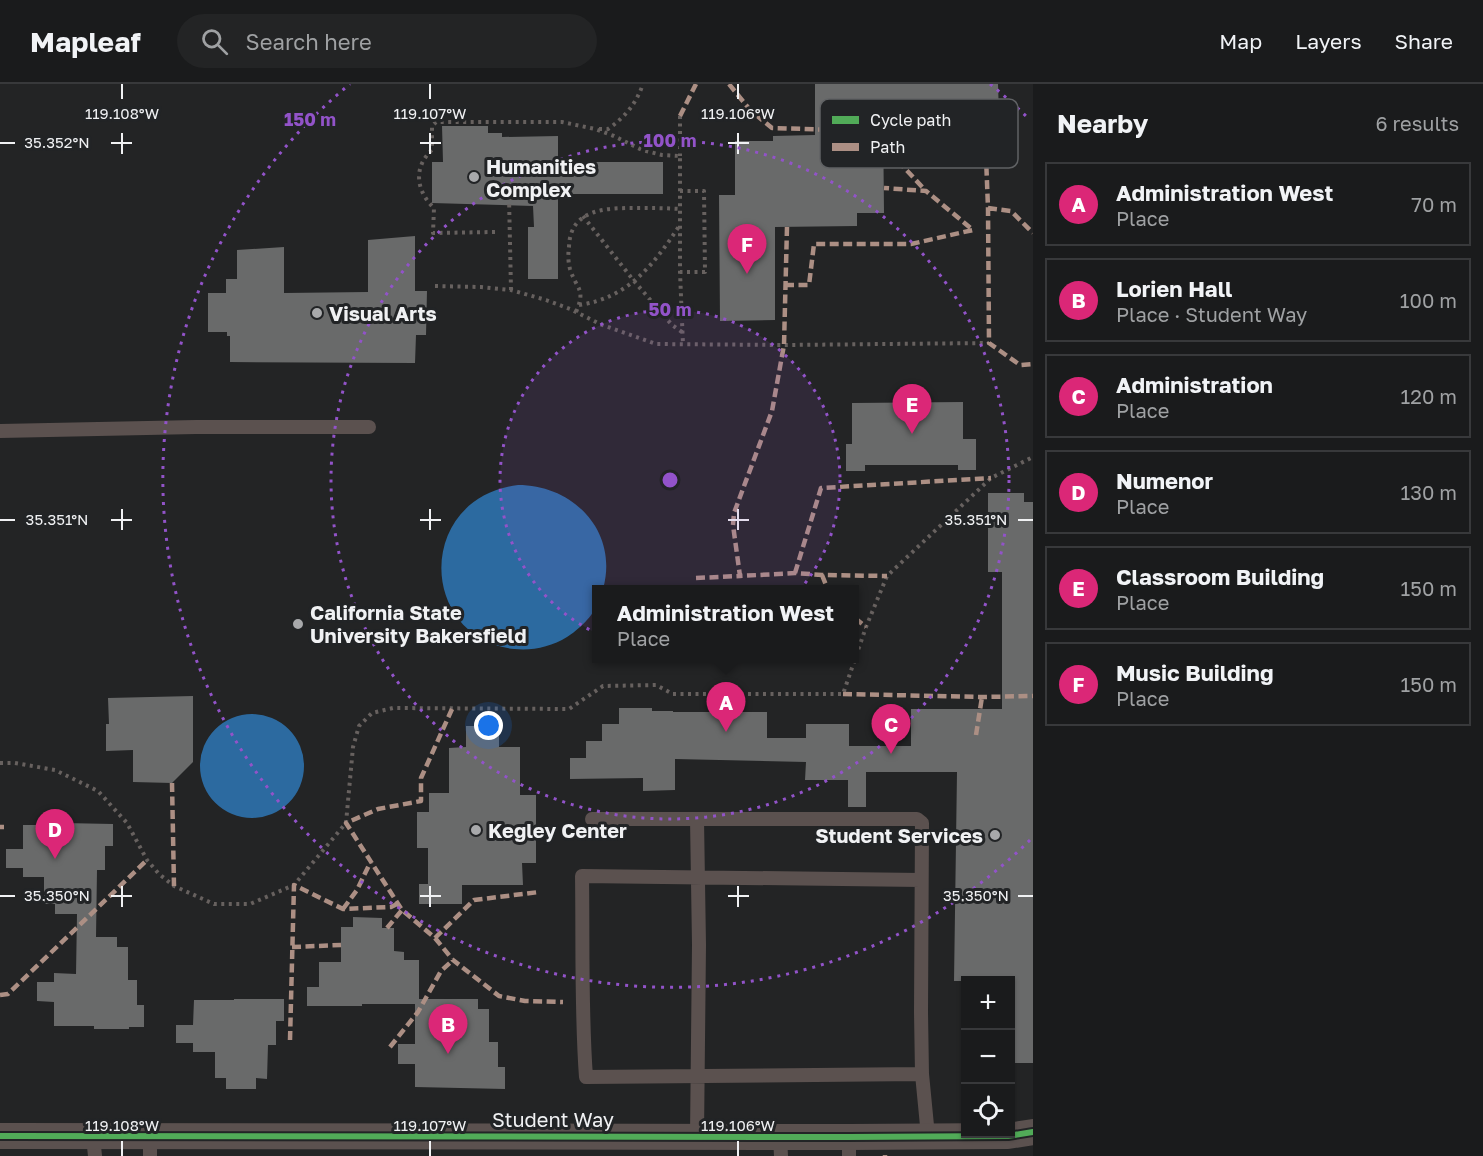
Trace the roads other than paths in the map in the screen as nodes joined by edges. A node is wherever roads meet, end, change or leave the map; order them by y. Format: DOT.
graph roads {
  1 [pos="369,427"];
  2 [pos="0,431"];
  3 [pos="592,819"];
  4 [pos="697,819"];
  5 [pos="698,878"];
  6 [pos="921,880"];
  7 [pos="922,1074"];
  8 [pos="698,1076"];
  9 [pos="1033,1132"];
  10 [pos="1015,1135"];
  11 [pos="0,1136"];
  12 [pos="697,1136"];
  13 [pos="928,1136"];
  14 [pos="961,1136"];
  15 [pos="1014,1138"];
  16 [pos="1033,1144"];
  17 [pos="94,1146"];
  18 [pos="150,1146"];
  19 [pos="781,1146"];
  20 [pos="849,1147"];
  1 -- 2 [label="lane"];
  3 -- 4 [label="lane"];
  4 -- 5 [label="lane"];
  4 -- 6 [label="lane"];
  5 -- 6 [label="lane"];
  5 -- 8 [label="lane"];
  5 -- 8 [label="lane"];
  6 -- 7 [label="lane"];
  7 -- 8 [label="lane"];
  7 -- 13 [label="lane"];
  8 -- 12 [label="lane"];
  9 -- 10 [label="street, Student Way"];
  11 -- 17 [label="street, Student Way"];
  12 -- 18 [label="street, Student Way"];
  12 -- 19 [label="street, Student Way"];
  13 -- 14 [label="street, Student Way"];
  13 -- 20 [label="street, Student Way"];
  15 -- 16 [label="street, Student Way"];
  17 -- 18 [label="street, Student Way"];
  19 -- 20 [label="street, Student Way"];
}
